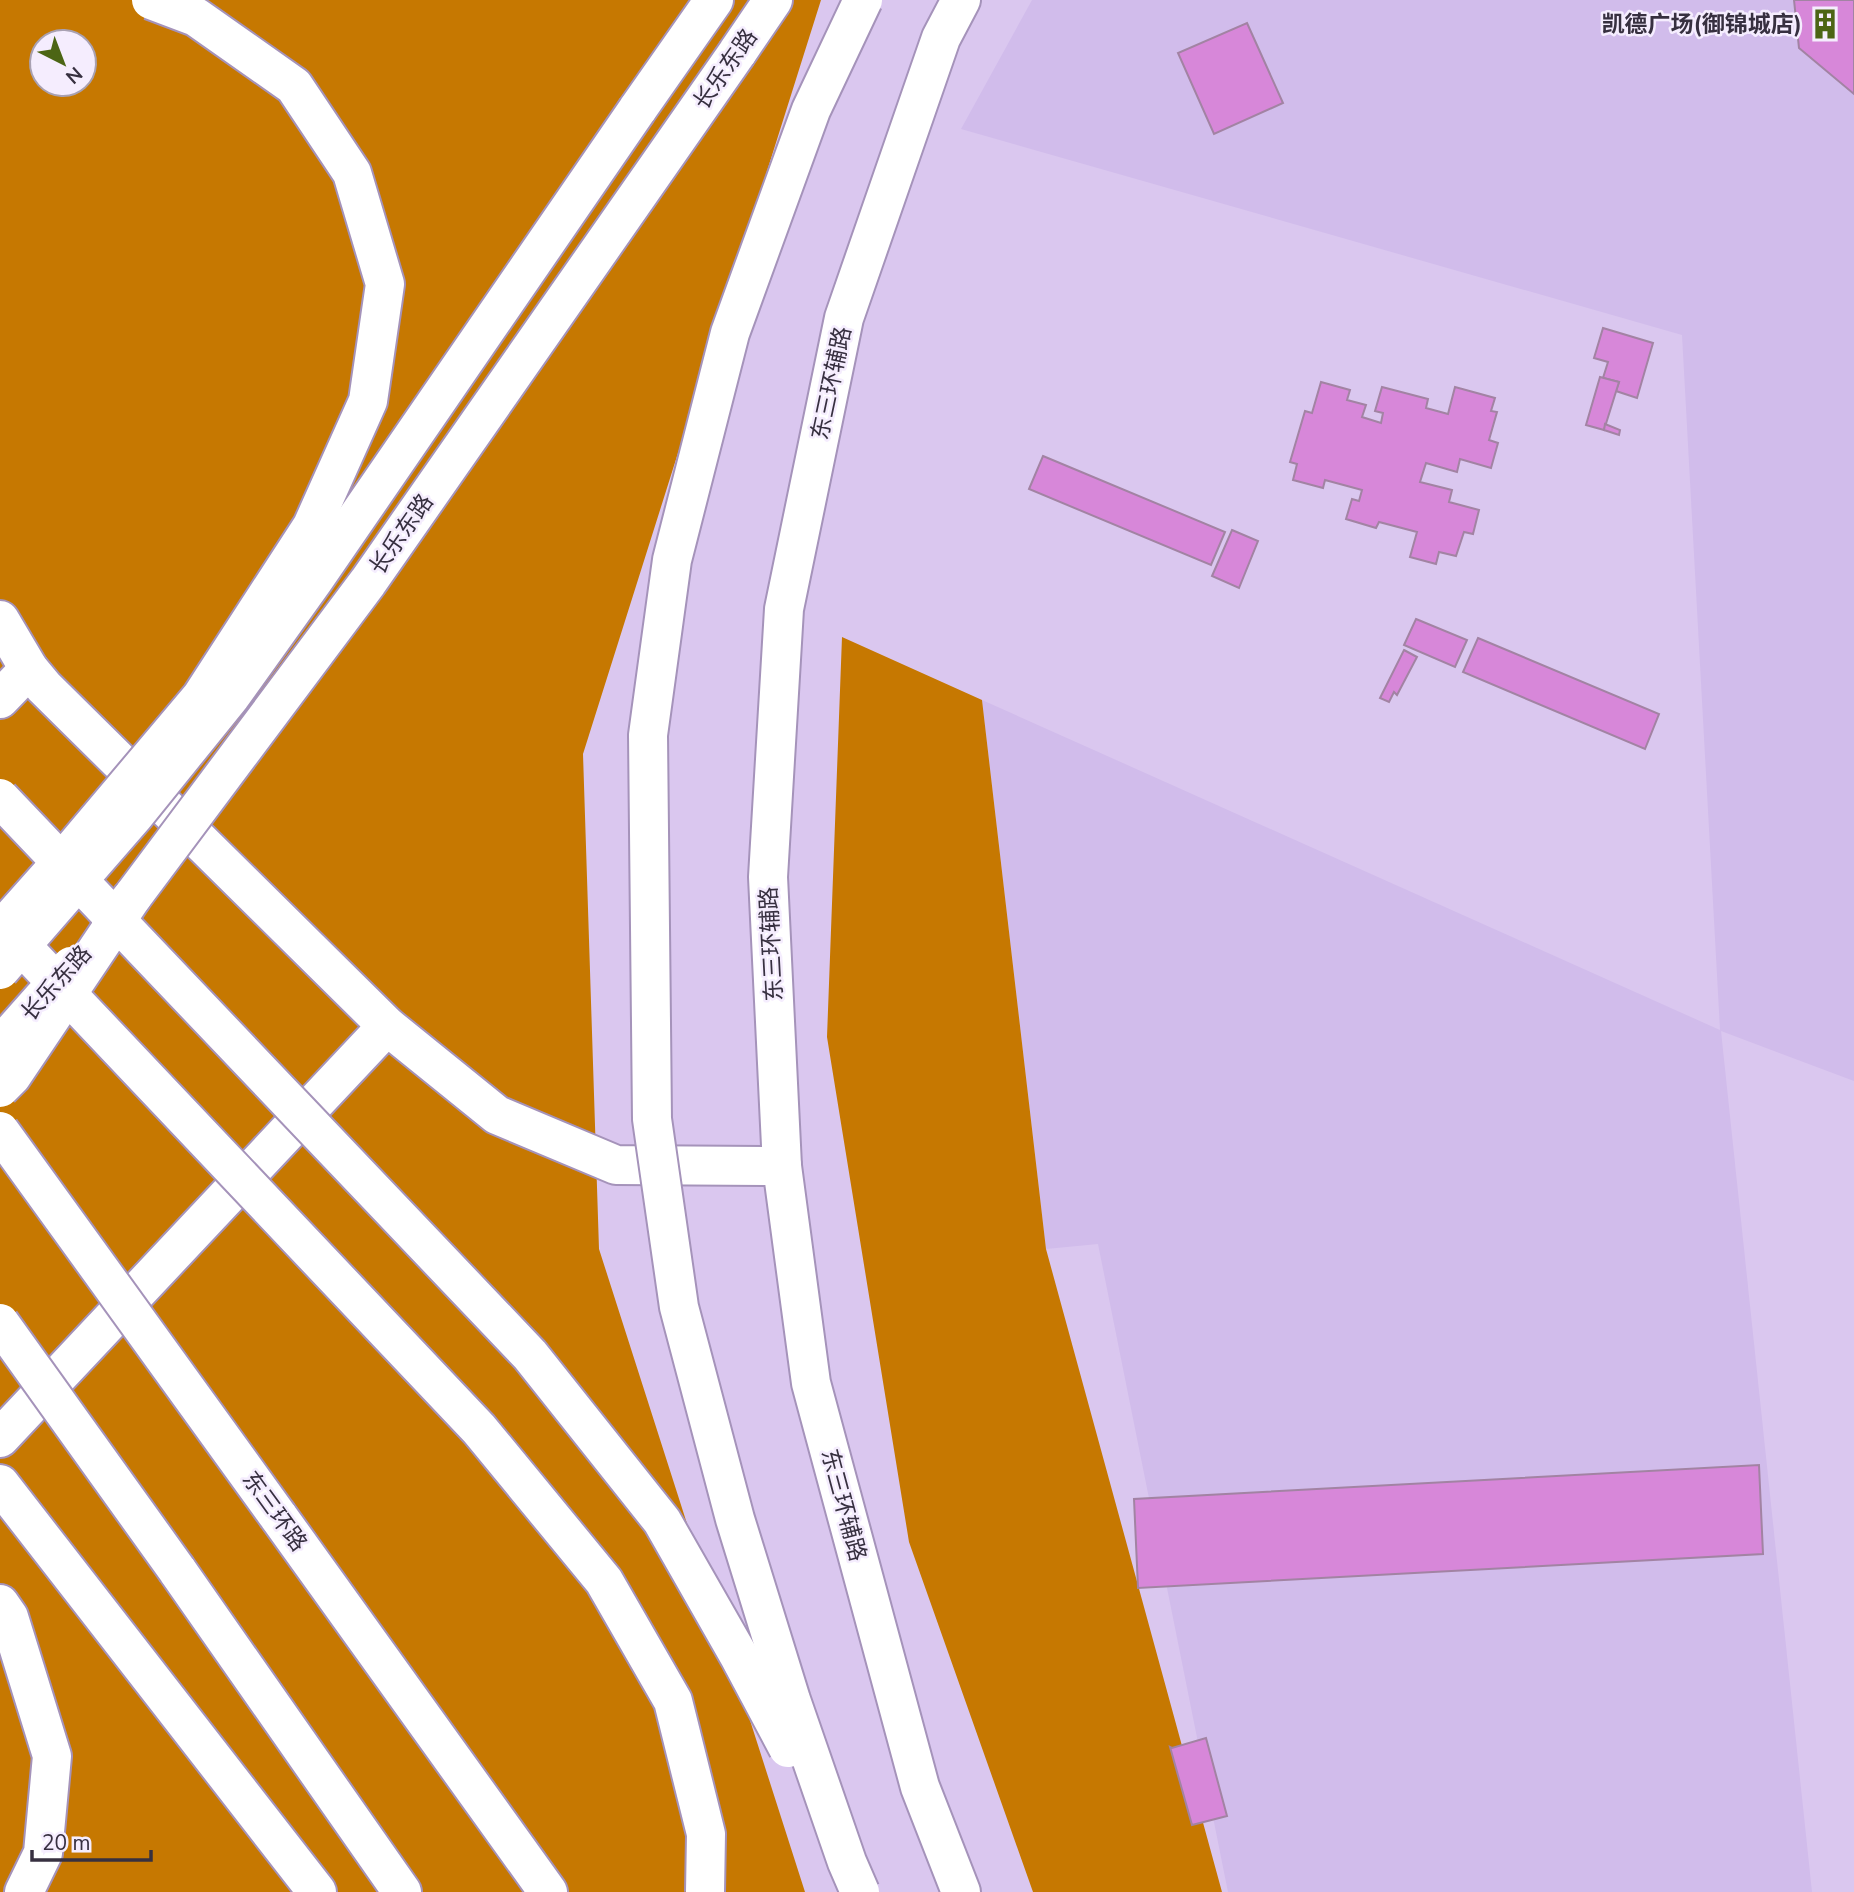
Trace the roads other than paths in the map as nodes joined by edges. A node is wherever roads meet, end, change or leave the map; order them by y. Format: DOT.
graph roads {
  1 [pos="150,0"];
  2 [pos="714,0"];
  3 [pos="774,0"];
  4 [pos="863,0"];
  5 [pos="961,0"];
  6 [pos="0,620"];
  7 [pos="29,669"];
  8 [pos="0,699"];
  9 [pos="0,798"];
  10 [pos="133,896"];
  11 [pos="0,923"];
  12 [pos="0,931"];
  13 [pos="0,970"];
  14 [pos="387,1026"];
  15 [pos="0,1046"];
  16 [pos="0,1088"];
  17 [pos="0,1131"];
  18 [pos="782,1166"];
  19 [pos="0,1323"];
  20 [pos="0,1438"];
  21 [pos="0,1484"];
  22 [pos="0,1604"];
  23 [pos="854,1877"];
  24 [pos="24,1892"];
  25 [pos="317,1892"];
  26 [pos="402,1892"];
  27 [pos="548,1892"];
  28 [pos="705,1892"];
  29 [pos="961,1892"];
  1 -- 12 [label="main road, bridge"];
  2 -- 13 [label="main road, 长乐东路, bridge"];
  3 -- 10 [label="main road, 长乐东路, bridge"];
  4 -- 23 [label="main road, bridge"];
  5 -- 18 [label="main road, 东三环辅路"];
  6 -- 7 [label="main road"];
  7 -- 8 [label="main road"];
  7 -- 14 [label="main road"];
  9 -- 23 [label="main road, bridge"];
  10 -- 15 [label="main road, 长乐东路, bridge"];
  10 -- 16 [label="main road, bridge"];
  11 -- 28 [label="main road, bridge"];
  14 -- 18 [label="main road"];
  14 -- 20 [label="main road"];
  17 -- 27 [label="main road, 东三环路, bridge"];
  18 -- 29 [label="main road, 东三环辅路"];
  19 -- 26 [label="main road, bridge"];
  21 -- 25 [label="main road"];
  22 -- 24 [label="main road"];
}
